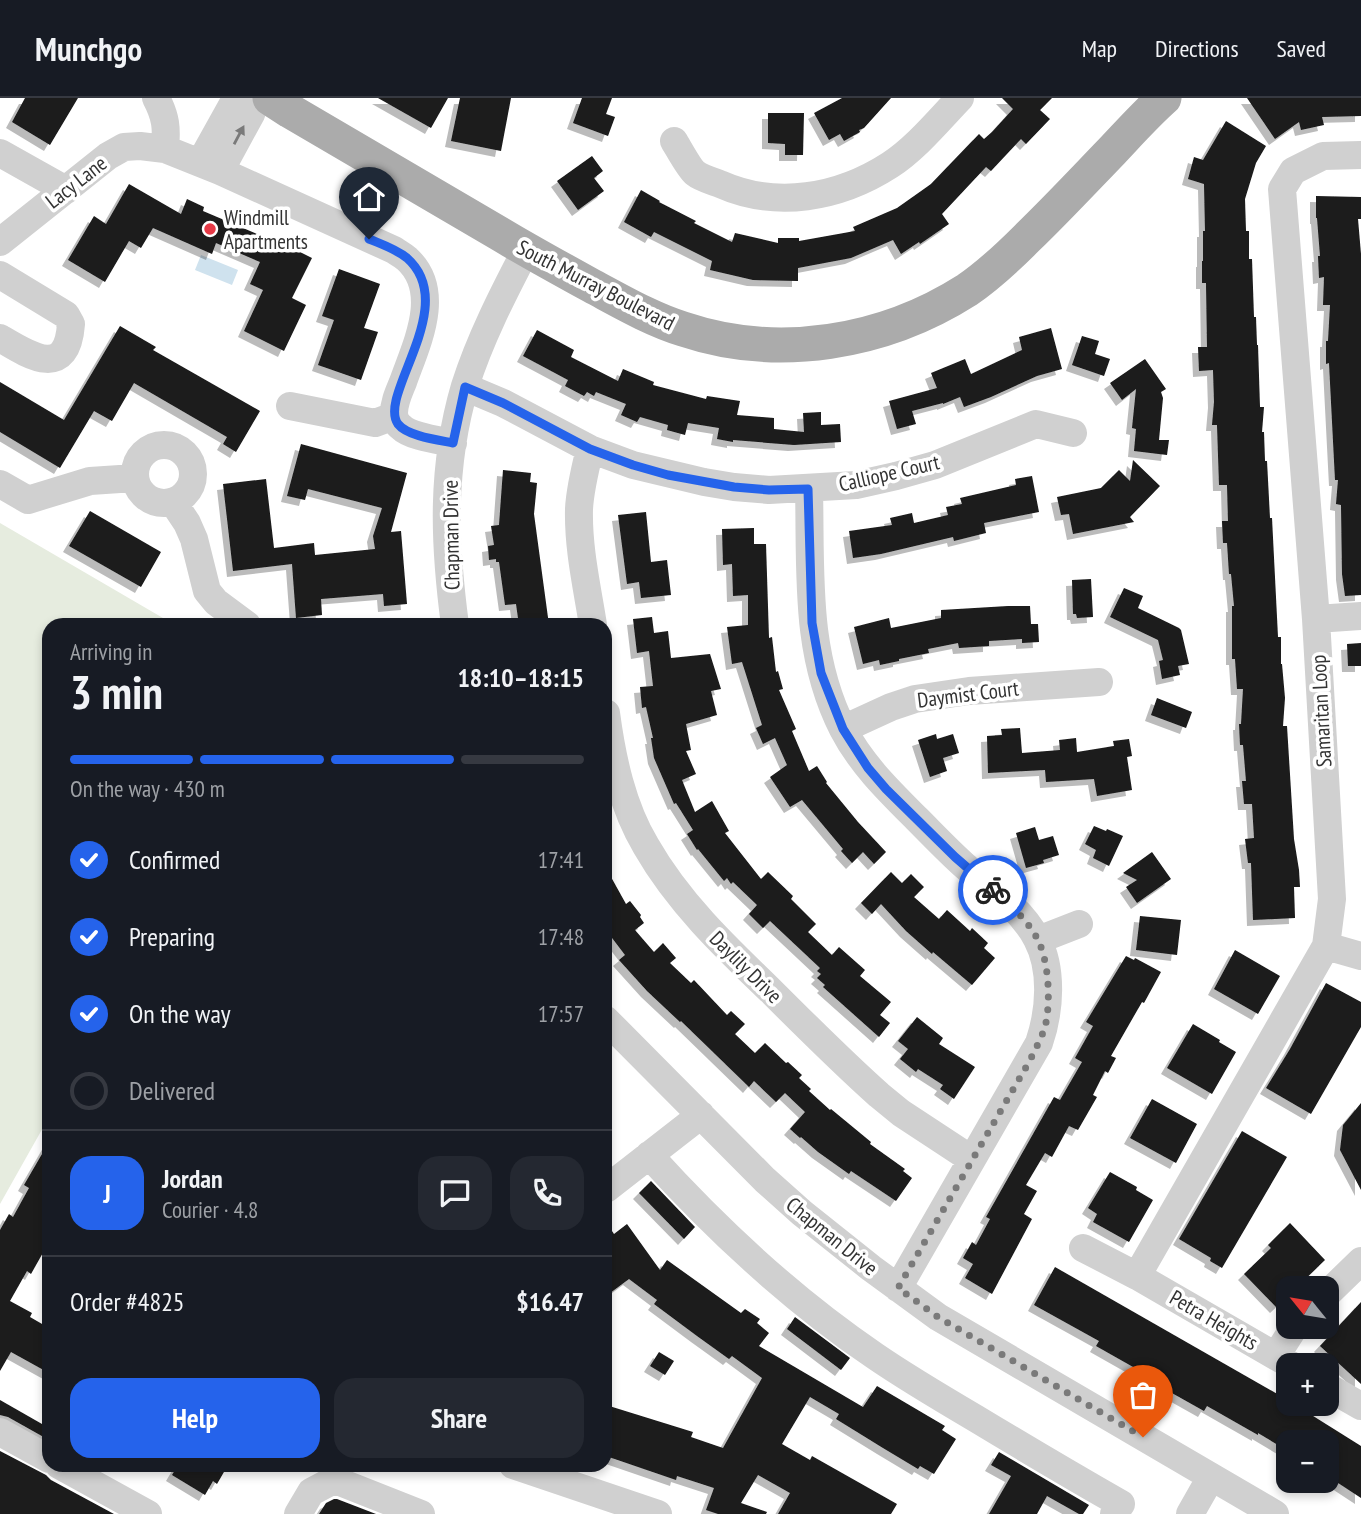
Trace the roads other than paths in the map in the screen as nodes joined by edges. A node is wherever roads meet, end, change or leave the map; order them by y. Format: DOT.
graph roads {
  1 [pos="156,98"];
  2 [pos="243,98"];
  3 [pos="257,98"];
  4 [pos="270,98"];
  5 [pos="960,98"];
  6 [pos="1164,98"];
  7 [pos="674,141"];
  8 [pos="165,149"];
  9 [pos="0,153"];
  10 [pos="1361,155"];
  11 [pos="210,167"];
  12 [pos="65,190"];
  13 [pos="6,229"];
  14 [pos="526,250"];
  15 [pos="0,275"];
  16 [pos="0,338"];
  17 [pos="465,387"];
  18 [pos="290,406"];
  19 [pos="394,416"];
  20 [pos="1073,433"];
  21 [pos="453,443"];
  22 [pos="590,449"];
  23 [pos="135,478"];
  24 [pos="0,484"];
  25 [pos="808,489"];
  26 [pos="173,502"];
  27 [pos="1361,617"];
  28 [pos="237,618"];
  29 [pos="454,618"];
  30 [pos="592,618"];
  31 [pos="1316,619"];
  32 [pos="1099,682"];
  33 [pos="843,729"];
  34 [pos="612,748"];
  35 [pos="1079,924"];
  36 [pos="1038,940"];
  37 [pos="1326,946"];
  38 [pos="1361,956"];
  39 [pos="612,1026"];
  40 [pos="701,1115"];
  41 [pos="649,1155"];
  42 [pos="971,1159"];
  43 [pos="612,1184"];
  44 [pos="1083,1248"];
  45 [pos="1361,1262"];
  46 [pos="1137,1276"];
  47 [pos="1339,1283"];
  48 [pos="898,1288"];
  49 [pos="1276,1356"];
  50 [pos="1339,1393"];
  51 [pos="1361,1406"];
  52 [pos="0,1432"];
  53 [pos="42,1455"];
  54 [pos="72,1472"];
  55 [pos="534,1472"];
  56 [pos="1212,1477"];
  57 [pos="148,1514"];
  58 [pos="298,1514"];
  59 [pos="421,1514"];
  60 [pos="658,1514"];
  61 [pos="1114,1514"];
  62 [pos="1190,1514"];
  63 [pos="1275,1514"];
  1 -- 8 [label="street"];
  2 -- 11 [label="street"];
  11 -- 3 [label="street, one-way"];
  4 -- 14 [label="main road, South Murray Boulevard"];
  5 -- 7 [label="street"];
  6 -- 14 [label="main road, South Murray Boulevard"];
  8 -- 11 [label="street, Lacy Lane"];
  8 -- 12 [label="street, Lacy Lane"];
  9 -- 12 [label="street"];
  10 -- 31 [label="street, Samaritan Loop"];
  11 -- 19 [label="street, Lacy Lane"];
  12 -- 13 [label="street, Lacy Lane"];
  14 -- 17 [label="street, Chapman Drive"];
  15 -- 16 [label="street"];
  17 -- 21 [label="street, Chapman Drive"];
  17 -- 22 [label="street, Calliope Court"];
  18 -- 19 [label="street"];
  19 -- 21 [label="street"];
  20 -- 25 [label="street, Calliope Court"];
  21 -- 29 [label="street, Chapman Drive"];
  22 -- 25 [label="street, Calliope Court"];
  22 -- 30 [label="street"];
  23 -- 24 [label="street"];
  23 -- 26 [label="street"];
  23 -- 26 [label="street"];
  25 -- 33 [label="street"];
  26 -- 28 [label="street"];
  27 -- 31 [label="street"];
  31 -- 37 [label="street, Samaritan Loop"];
  32 -- 33 [label="street, Daymist Court"];
  33 -- 36 [label="street"];
  34 -- 42 [label="street, Daylily Drive"];
  35 -- 36 [label="street"];
  36 -- 42 [label="street"];
  37 -- 38 [label="street"];
  37 -- 46 [label="street, Samaritan Loop"];
  39 -- 40 [label="street, Chapman Drive"];
  40 -- 41 [label="street"];
  40 -- 48 [label="street, Chapman Drive"];
  41 -- 43 [label="street"];
  41 -- 61 [label="street"];
  42 -- 48 [label="street"];
  44 -- 46 [label="street, Petra Heights"];
  45 -- 47 [label="street"];
  46 -- 49 [label="street, Petra Heights"];
  48 -- 56 [label="street, Chapman Drive"];
  50 -- 51 [label="street"];
  52 -- 53 [label="street"];
  54 -- 57 [label="street"];
  55 -- 60 [label="street"];
  56 -- 62 [label="street"];
  56 -- 63 [label="street, Chapman Drive"];
  58 -- 59 [label="street"];
}
